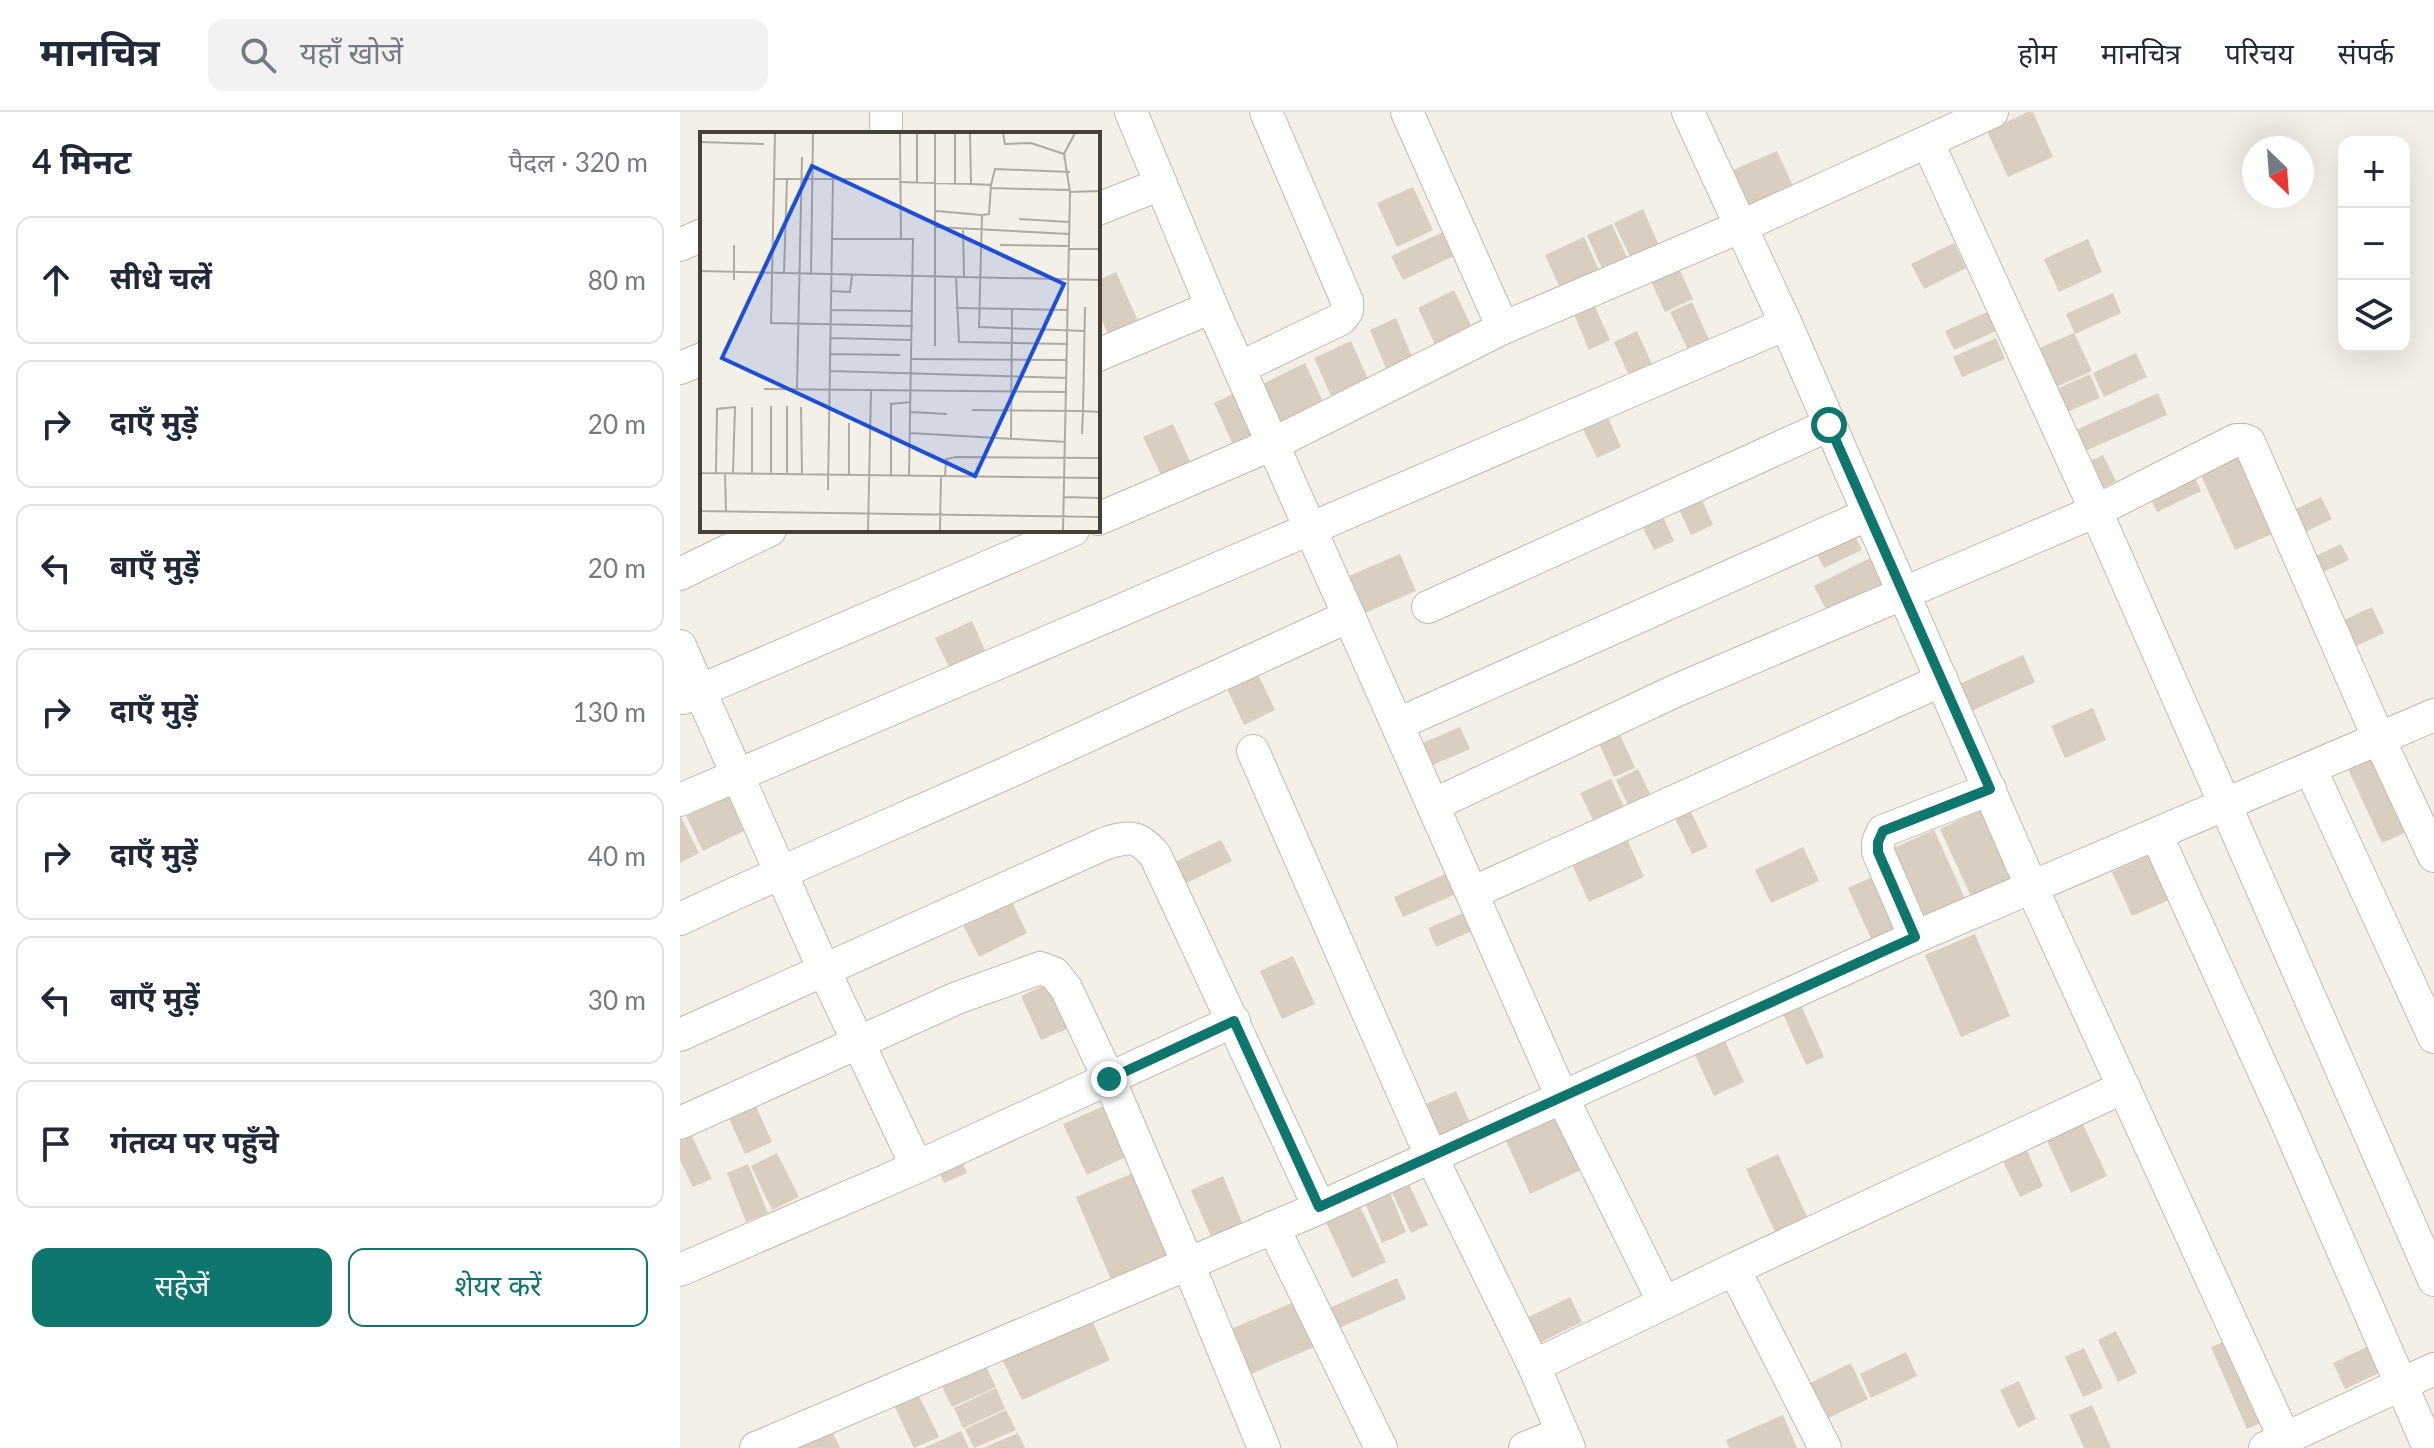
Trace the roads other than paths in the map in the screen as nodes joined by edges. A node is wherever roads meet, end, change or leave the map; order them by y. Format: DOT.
graph roads {
  1 [pos="1131,112"];
  2 [pos="1266,112"];
  3 [pos="1407,112"];
  4 [pos="1688,112"];
  5 [pos="1992,112"];
  6 [pos="1928,143"];
  7 [pos="1161,184"];
  8 [pos="1100,208"];
  9 [pos="1742,226"];
  10 [pos="700,236"];
  11 [pos="680,245"];
  12 [pos="1212,307"];
  13 [pos="1786,324"];
  14 [pos="1503,328"];
  15 [pos="1100,354"];
  16 [pos="700,360"];
  17 [pos="680,368"];
  18 [pos="1239,368"];
  19 [pos="1829,425"];
  20 [pos="1273,444"];
  21 [pos="2096,511"];
  22 [pos="1869,514"];
  23 [pos="1100,518"];
  24 [pos="1310,527"];
  25 [pos="766,532"];
  26 [pos="1068,532"];
  27 [pos="680,574"];
  28 [pos="1903,593"];
  29 [pos="1428,607"];
  30 [pos="1349,616"];
  31 [pos="680,646"];
  32 [pos="1942,680"];
  33 [pos="690,695"];
  34 [pos="2434,715"];
  35 [pos="1398,724"];
  36 [pos="2379,739"];
  37 [pos="1253,751"];
  38 [pos="2310,768"];
  39 [pos="736,776"];
  40 [pos="1990,789"];
  41 [pos="680,800"];
  42 [pos="1433,805"];
  43 [pos="2225,805"];
  44 [pos="2156,834"];
  45 [pos="2434,856"];
  46 [pos="780,872"];
  47 [pos="2032,888"];
  48 [pos="1472,893"];
  49 [pos="680,919"];
  50 [pos="1915,937"];
  51 [pos="824,970"];
  52 [pos="1234,1021"];
  53 [pos="680,1035"];
  54 [pos="2434,1037"];
  55 [pos="859,1044"];
  56 [pos="1109,1079"];
  57 [pos="2124,1087"];
  58 [pos="1562,1097"];
  59 [pos="680,1123"];
  60 [pos="1431,1156"];
  61 [pos="917,1167"];
  62 [pos="1319,1207"];
  63 [pos="1273,1227"];
  64 [pos="1188,1264"];
  65 [pos="1734,1269"];
  66 [pos="680,1270"];
  67 [pos="2434,1280"];
  68 [pos="1664,1303"];
  69 [pos="1534,1366"];
  70 [pos="2434,1369"];
  71 [pos="2401,1385"];
  72 [pos="1566,1440"];
  73 [pos="2275,1443"];
  74 [pos="756,1448"];
  75 [pos="1264,1448"];
  76 [pos="1381,1448"];
  77 [pos="1525,1448"];
  78 [pos="1825,1448"];
  79 [pos="2429,1448"];
  1 -- 7 [label="street"];
  2 -- 18 [label="street"];
  3 -- 14 [label="street"];
  4 -- 9 [label="street"];
  5 -- 6 [label="street"];
  6 -- 9 [label="street"];
  6 -- 21 [label="street"];
  7 -- 8 [label="street"];
  7 -- 12 [label="street"];
  9 -- 13 [label="street"];
  9 -- 14 [label="street"];
  10 -- 11 [label="street"];
  12 -- 15 [label="street"];
  12 -- 18 [label="street"];
  13 -- 19 [label="street"];
  13 -- 24 [label="street"];
  14 -- 20 [label="street"];
  16 -- 17 [label="street"];
  18 -- 20 [label="street"];
  19 -- 22 [label="street"];
  19 -- 29 [label="street"];
  20 -- 23 [label="street"];
  20 -- 24 [label="street"];
  21 -- 28 [label="street"];
  21 -- 36 [label="street"];
  21 -- 43 [label="street"];
  22 -- 28 [label="street"];
  22 -- 35 [label="street"];
  24 -- 30 [label="street"];
  24 -- 39 [label="street"];
  25 -- 27 [label="street"];
  26 -- 33 [label="street"];
  28 -- 32 [label="street"];
  28 -- 42 [label="street"];
  30 -- 35 [label="street"];
  30 -- 46 [label="street"];
  31 -- 33 [label="street"];
  32 -- 40 [label="street"];
  32 -- 48 [label="street"];
  33 -- 39 [label="street"];
  34 -- 36 [label="street"];
  35 -- 42 [label="street"];
  36 -- 38 [label="street"];
  36 -- 45 [label="street"];
  37 -- 60 [label="street"];
  38 -- 43 [label="street"];
  38 -- 54 [label="street"];
  39 -- 41 [label="street"];
  39 -- 46 [label="street"];
  40 -- 47 [label="street"];
  40 -- 50 [label="street"];
  42 -- 48 [label="street"];
  43 -- 44 [label="street"];
  43 -- 67 [label="street"];
  44 -- 47 [label="street"];
  44 -- 71 [label="street"];
  46 -- 49 [label="street"];
  46 -- 51 [label="street"];
  47 -- 50 [label="street"];
  47 -- 57 [label="street"];
  48 -- 58 [label="street"];
  50 -- 58 [label="street"];
  51 -- 52 [label="street"];
  51 -- 53 [label="street"];
  51 -- 55 [label="street"];
  52 -- 56 [label="street"];
  52 -- 62 [label="street"];
  55 -- 56 [label="street"];
  55 -- 59 [label="street"];
  55 -- 61 [label="street"];
  56 -- 61 [label="street"];
  56 -- 64 [label="street"];
  57 -- 65 [label="street"];
  57 -- 73 [label="street"];
  58 -- 60 [label="street"];
  58 -- 68 [label="street"];
  60 -- 62 [label="street"];
  60 -- 69 [label="street"];
  61 -- 66 [label="street"];
  62 -- 63 [label="street"];
  63 -- 64 [label="street"];
  63 -- 76 [label="street"];
  64 -- 74 [label="street"];
  64 -- 75 [label="street"];
  65 -- 68 [label="street"];
  65 -- 78 [label="street"];
  68 -- 69 [label="street"];
  69 -- 72 [label="street"];
  70 -- 71 [label="street"];
  71 -- 73 [label="street"];
  71 -- 79 [label="street"];
  72 -- 77 [label="street"];
}
